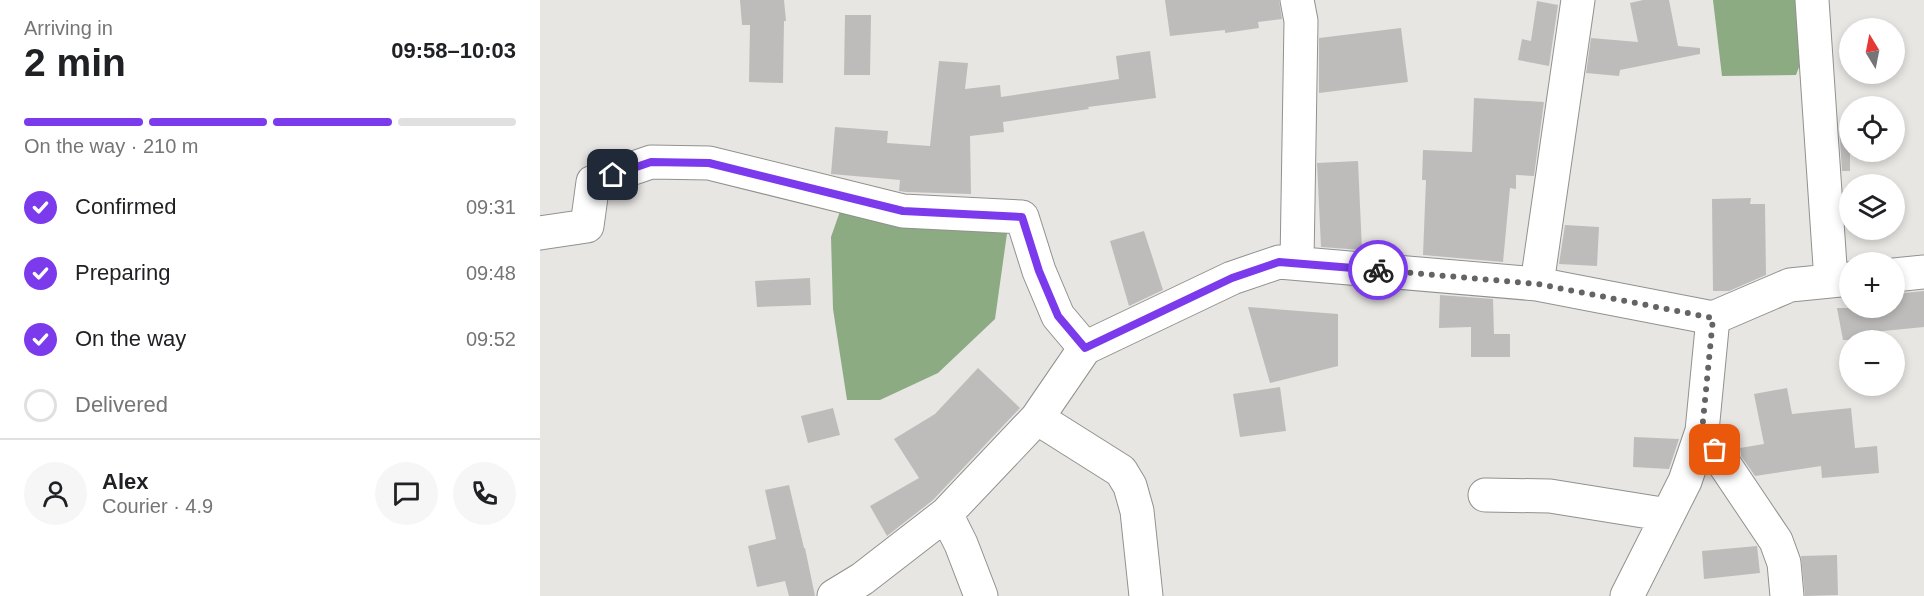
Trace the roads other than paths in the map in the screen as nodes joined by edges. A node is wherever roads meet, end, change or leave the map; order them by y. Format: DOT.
graph roads {
  1 [pos="1297,0"];
  2 [pos="1578,0"];
  3 [pos="1812,0"];
  4 [pos="540,233"];
  5 [pos="1298,262"];
  6 [pos="1839,270"];
  7 [pos="1924,272"];
  8 [pos="1905,274"];
  9 [pos="1839,280"];
  10 [pos="1538,284"];
  11 [pos="1713,318"];
  12 [pos="1085,348"];
  13 [pos="1037,418"];
  14 [pos="1702,431"];
  15 [pos="1485,495"];
  16 [pos="946,514"];
  17 [pos="1668,515"];
  18 [pos="834,596"];
  19 [pos="981,596"];
  20 [pos="1146,596"];
  21 [pos="1627,596"];
  22 [pos="1787,596"];
  1 -- 5 [label="street"];
  2 -- 10 [label="street"];
  3 -- 6 [label="street"];
  4 -- 12 [label="street"];
  5 -- 10 [label="street"];
  5 -- 12 [label="street"];
  7 -- 8 [label="street"];
  9 -- 11 [label="street"];
  10 -- 11 [label="street"];
  11 -- 14 [label="street"];
  12 -- 13 [label="street"];
  13 -- 16 [label="street"];
  13 -- 20 [label="street"];
  14 -- 17 [label="street"];
  14 -- 22 [label="street"];
  15 -- 17 [label="street"];
  16 -- 18 [label="street"];
  16 -- 19 [label="street"];
  17 -- 21 [label="street"];
}
